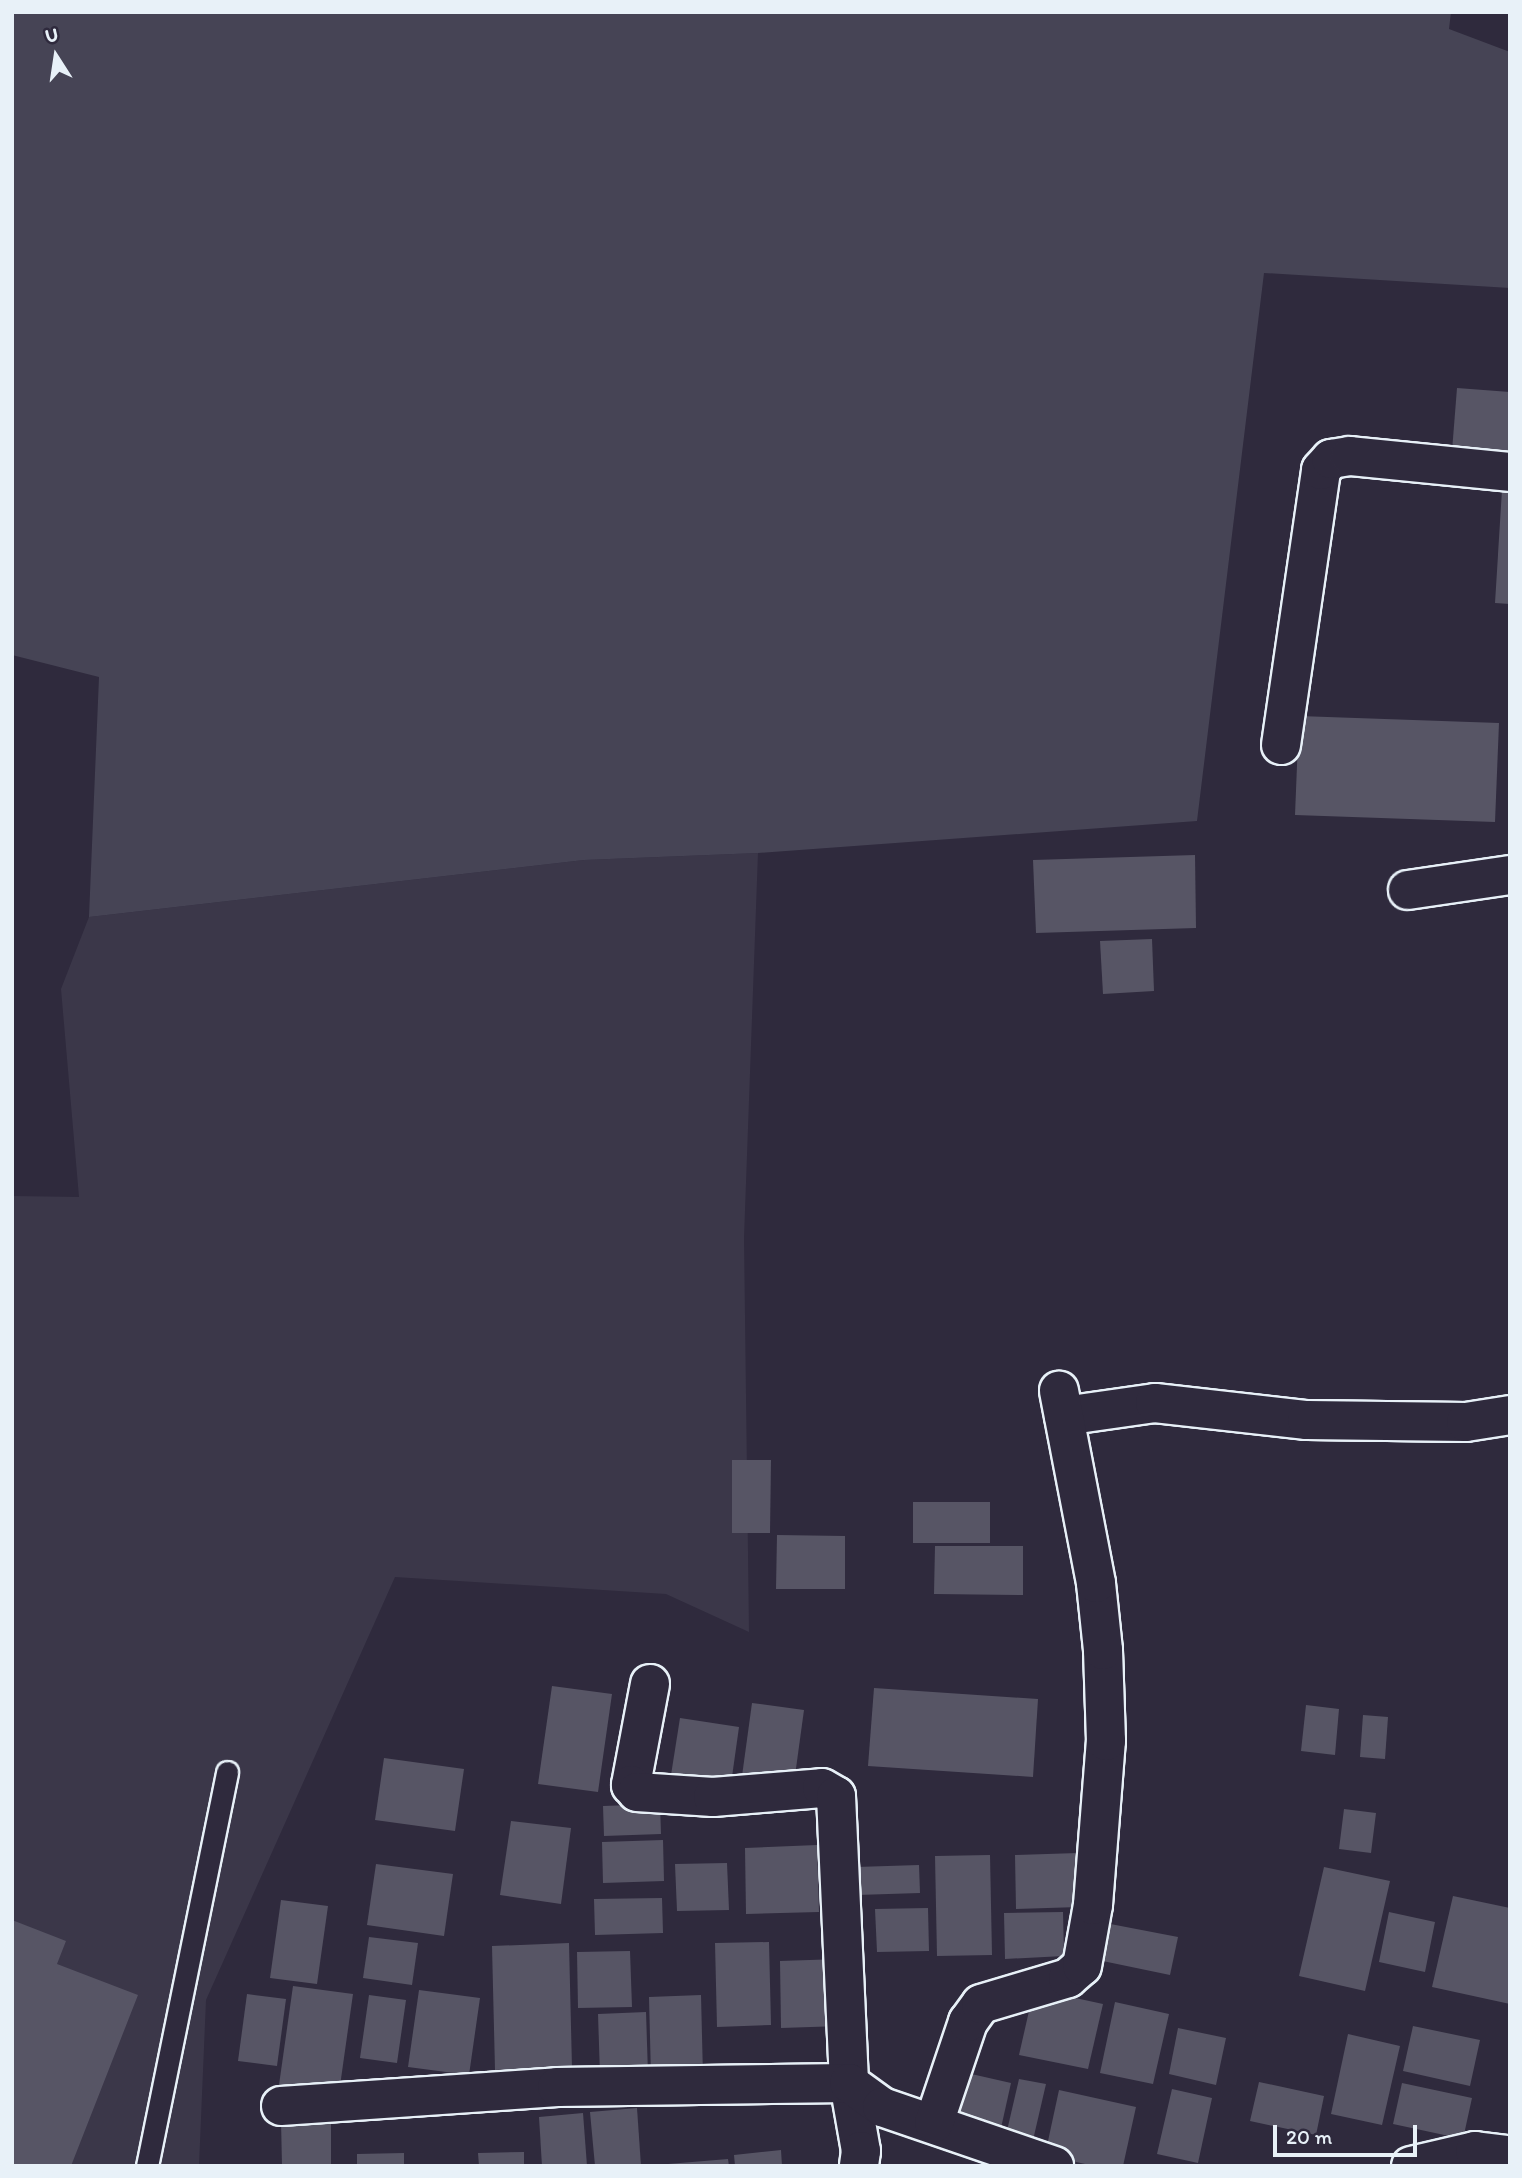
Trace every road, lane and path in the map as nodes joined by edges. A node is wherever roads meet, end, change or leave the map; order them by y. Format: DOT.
graph roads {
  1 [pos="1510,472"];
  2 [pos="1281,745"];
  3 [pos="1510,875"];
  4 [pos="1408,890"];
  5 [pos="1510,1415"];
  6 [pos="650,1684"];
  7 [pos="227,1772"];
  8 [pos="849,2083"];
  9 [pos="281,2106"];
  10 [pos="934,2123"];
  11 [pos="1510,2155"];
  12 [pos="1458,2159"];
  13 [pos="147,2166"];
  14 [pos="859,2166"];
  15 [pos="1055,2166"];
  16 [pos="1411,2166"];
  1 -- 2 [label="street"];
  3 -- 4 [label="street"];
  5 -- 10 [label="street"];
  6 -- 8 [label="street"];
  7 -- 13 [label="lane"];
  8 -- 9 [label="street"];
  8 -- 10 [label="street"];
  8 -- 14 [label="street"];
  10 -- 15 [label="street"];
  11 -- 12 [label="street"];
  12 -- 16 [label="street"];
}
